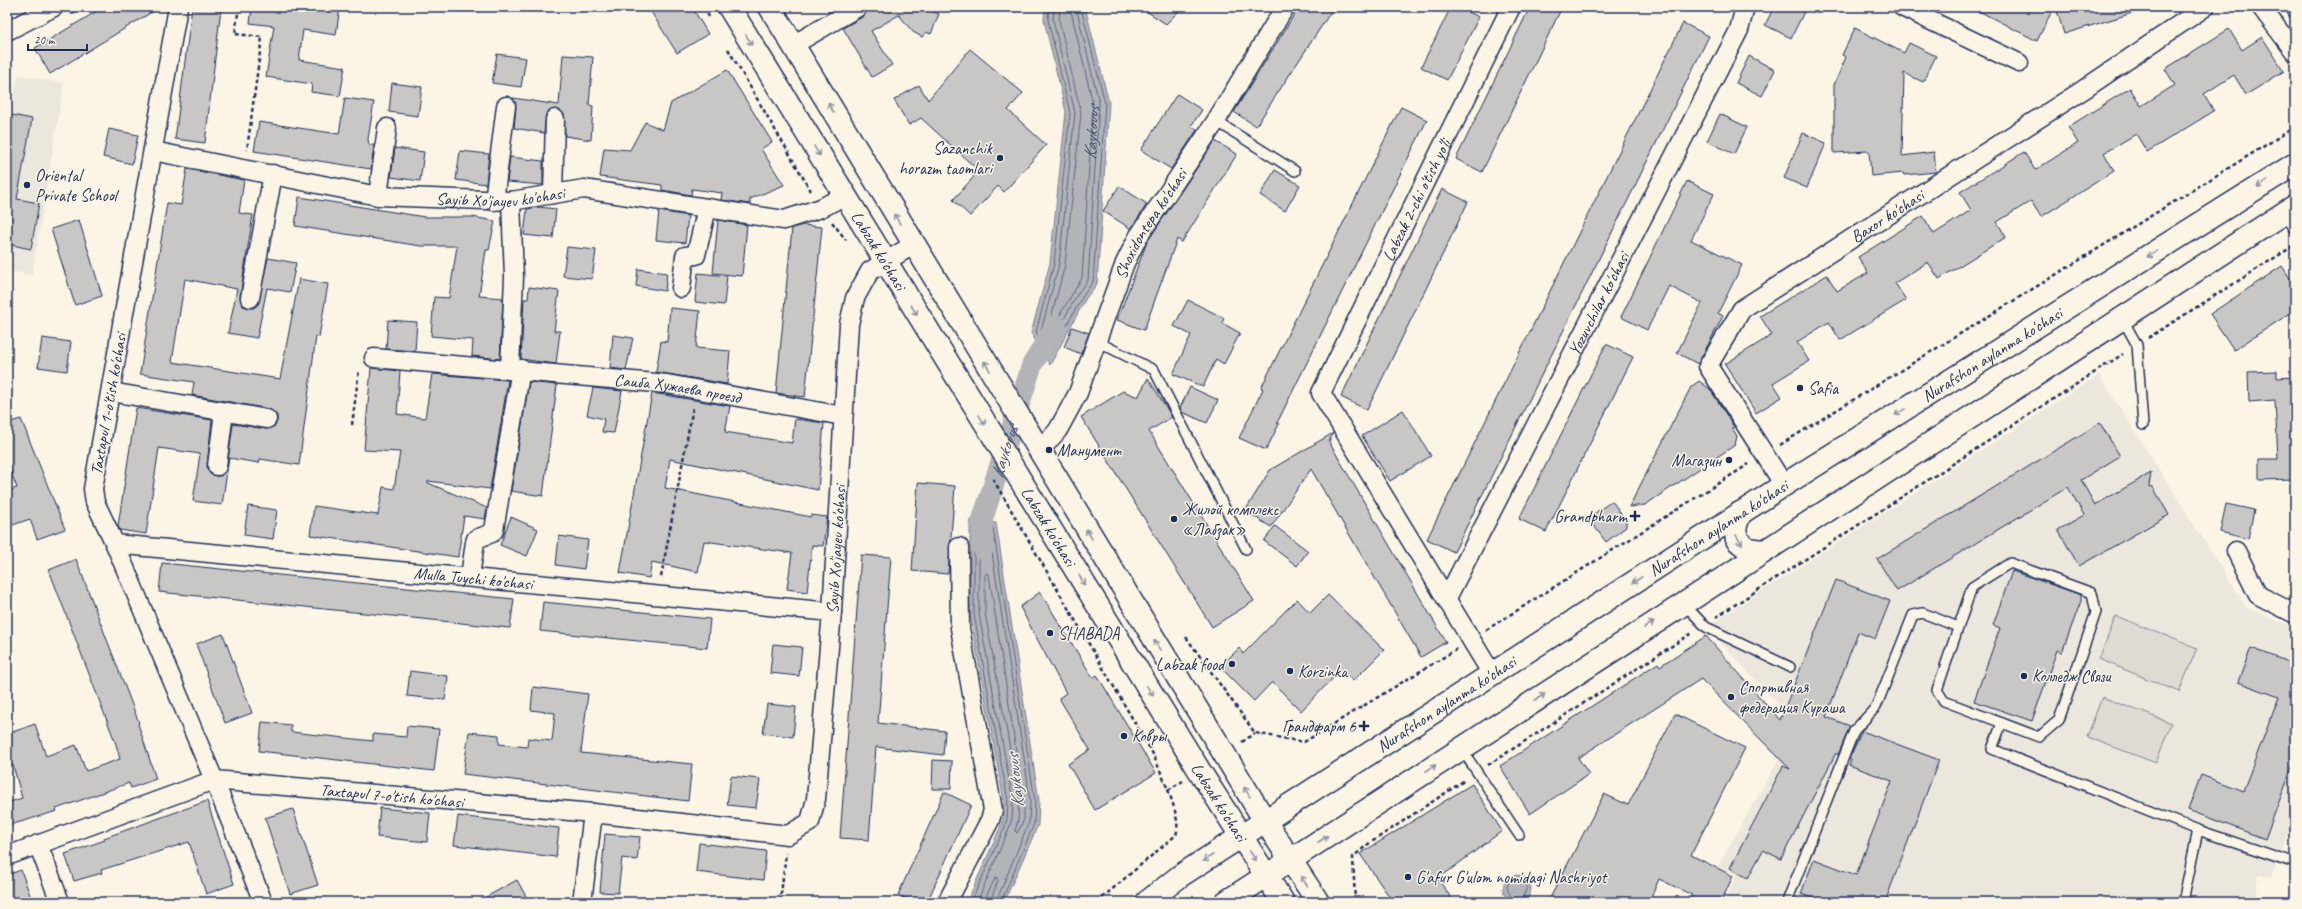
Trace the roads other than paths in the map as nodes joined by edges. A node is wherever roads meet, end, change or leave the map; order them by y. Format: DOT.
graph roads {
  1 [pos="54,7"];
  2 [pos="178,7"];
  3 [pos="729,7"];
  4 [pos="770,7"];
  5 [pos="858,7"];
  6 [pos="1285,7"];
  7 [pos="1511,7"];
  8 [pos="1745,7"];
  9 [pos="1902,7"];
  10 [pos="2205,7"];
  11 [pos="2261,7"];
  12 [pos="2290,7"];
  13 [pos="2295,15"];
  14 [pos="7,31"];
  15 [pos="793,45"];
  16 [pos="2295,52"];
  17 [pos="2018,63"];
  18 [pos="506,106"];
  19 [pos="555,119"];
  20 [pos="1216,121"];
  21 [pos="387,128"];
  22 [pos="153,151"];
  23 [pos="2295,164"];
  24 [pos="1295,171"];
  25 [pos="273,174"];
  26 [pos="553,194"];
  27 [pos="378,196"];
  28 [pos="844,196"];
  29 [pos="503,201"];
  30 [pos="707,208"];
  31 [pos="2291,216"];
  32 [pos="912,245"];
  33 [pos="884,262"];
  34 [pos="681,288"];
  35 [pos="250,298"];
  36 [pos="2121,318"];
  37 [pos="1098,342"];
  38 [pos="374,358"];
  39 [pos="516,369"];
  40 [pos="111,392"];
  41 [pos="224,412"];
  42 [pos="843,416"];
  43 [pos="267,419"];
  44 [pos="2143,425"];
  45 [pos="1034,444"];
  46 [pos="217,466"];
  47 [pos="1784,485"];
  48 [pos="1740,513"];
  49 [pos="115,544"];
  50 [pos="959,547"];
  51 [pos="1246,549"];
  52 [pos="1764,551"];
  53 [pos="2236,551"];
  54 [pos="470,577"];
  55 [pos="1447,598"];
  56 [pos="1683,603"];
  57 [pos="832,612"];
  58 [pos="2295,614"];
  59 [pos="1958,627"];
  60 [pos="1790,667"];
  61 [pos="1492,674"];
  62 [pos="2002,723"];
  63 [pos="1461,748"];
  64 [pos="214,780"];
  65 [pos="592,813"];
  66 [pos="1265,821"];
  67 [pos="2198,830"];
  68 [pos="788,835"];
  69 [pos="1519,836"];
  70 [pos="1240,837"];
  71 [pos="38,844"];
  72 [pos="7,856"];
  73 [pos="1290,860"];
  74 [pos="2295,863"];
  75 [pos="1266,876"];
  76 [pos="60,902"];
  77 [pos="263,902"];
  78 [pos="582,902"];
  79 [pos="947,902"];
  80 [pos="1147,902"];
  81 [pos="1226,902"];
  82 [pos="1283,902"];
  83 [pos="1318,902"];
  84 [pos="1790,902"];
  85 [pos="2183,902"];
  1 -- 14 [label="street"];
  2 -- 22 [label="street, Taxtapul 1-o'tish ko'chasi"];
  3 -- 28 [label="main road, Labzak ko'chasi, one-way"];
  4 -- 15 [label="main road, Labzak ko'chasi"];
  5 -- 15 [label="street"];
  6 -- 20 [label="street, Shoxidontepa ko'chasi"];
  7 -- 55 [label="street, Labzak 2-chi o'tish yo'li"];
  8 -- 55 [label="street, Yozuvchilar ko'chasi"];
  9 -- 17 [label="street"];
  10 -- 47 [label="street, Baxor ko'chasi"];
  11 -- 16 [label="street"];
  12 -- 13 [label="lane"];
  32 -- 15 [label="main road, Labzak ko'chasi, one-way"];
  18 -- 29 [label="street"];
  19 -- 26 [label="street"];
  20 -- 24 [label="lane"];
  20 -- 37 [label="street, Shoxidontepa ko'chasi"];
  21 -- 27 [label="street"];
  22 -- 25 [label="street, Sayib Xo'jayev ko'chasi"];
  22 -- 40 [label="street, Taxtapul 1-o'tish ko'chasi"];
  23 -- 47 [label="main road, Nurafshon aylanma ko'chasi, one-way"];
  25 -- 27 [label="street, Sayib Xo'jayev ko'chasi"];
  25 -- 35 [label="street"];
  26 -- 29 [label="street, Sayib Xo'jayev ko'chasi"];
  26 -- 30 [label="street, Sayib Xo'jayev ko'chasi"];
  27 -- 29 [label="street, Sayib Xo'jayev ko'chasi"];
  28 -- 30 [label="street, Sayib Xo'jayev ko'chasi"];
  28 -- 33 [label="main road, Labzak ko'chasi"];
  29 -- 39 [label="street"];
  30 -- 34 [label="street"];
  31 -- 36 [label="main road"];
  32 -- 33 [label="street, Sayib Xo'jayev ko'chasi"];
  45 -- 32 [label="main road, Labzak ko'chasi, one-way"];
  33 -- 42 [label="street, Sayib Xo'jayev ko'chasi"];
  33 -- 70 [label="main road, Labzak ko'chasi, one-way"];
  36 -- 44 [label="lane"];
  36 -- 52 [label="main road"];
  37 -- 45 [label="street, Shoxidontepa ko'chasi"];
  37 -- 51 [label="lane"];
  38 -- 39 [label="street, Саиба Хужаева проезд"];
  39 -- 42 [label="street, Саиба Хужаева проезд"];
  39 -- 54 [label="street"];
  40 -- 41 [label="street"];
  40 -- 49 [label="street, Taxtapul 1-o'tish ko'chasi"];
  41 -- 43 [label="street"];
  41 -- 46 [label="street"];
  42 -- 57 [label="street, Sayib Xo'jayev ko'chasi"];
  66 -- 45 [label="main road, Labzak ko'chasi, one-way"];
  47 -- 48 [label="main road, Nurafshon aylanma ko'chasi"];
  48 -- 52 [label="main road, one-way"];
  48 -- 61 [label="main road, Nurafshon aylanma ko'chasi, one-way"];
  49 -- 54 [label="street, Mulla Tuychi ko'chasi"];
  49 -- 64 [label="street, Taxtapul 1-o'tish ko'chasi"];
  50 -- 79 [label="street"];
  52 -- 56 [label="main road"];
  53 -- 58 [label="street"];
  54 -- 57 [label="street, Mulla Tuychi ko'chasi"];
  55 -- 61 [label="street"];
  56 -- 60 [label="lane"];
  63 -- 56 [label="main road, one-way"];
  57 -- 68 [label="street, Sayib Xo'jayev ko'chasi"];
  59 -- 62 [label="lane"];
  59 -- 62 [label="lane"];
  59 -- 84 [label="lane"];
  61 -- 66 [label="main road, Nurafshon aylanma ko'chasi"];
  62 -- 67 [label="lane"];
  63 -- 69 [label="lane"];
  73 -- 63 [label="main road, one-way"];
  64 -- 65 [label="street, Taxtapul 7-o'tish ko'chasi"];
  64 -- 71 [label="street, Taxtapul 7-o'tish ko'chasi"];
  64 -- 77 [label="street, Taxtapul 1-o'tish ko'chasi"];
  65 -- 68 [label="street, Taxtapul 7-o'tish ko'chasi"];
  65 -- 78 [label="street"];
  66 -- 70 [label="main road, Nurafshon aylanma ko'chasi"];
  66 -- 73 [label="main road, Labzak ko'chasi"];
  67 -- 74 [label="lane"];
  67 -- 85 [label="lane"];
  70 -- 75 [label="main road, Labzak ko'chasi, one-way"];
  70 -- 80 [label="main road, Nurafshon aylanma ko'chasi, one-way"];
  71 -- 72 [label="street, Taxtapul 7-o'tish ko'chasi"];
  71 -- 76 [label="street"];
  73 -- 75 [label="main road"];
  83 -- 73 [label="main road, Labzak ko'chasi, one-way"];
  75 -- 81 [label="main road"];
  75 -- 82 [label="main road, Labzak ko'chasi"];
}
